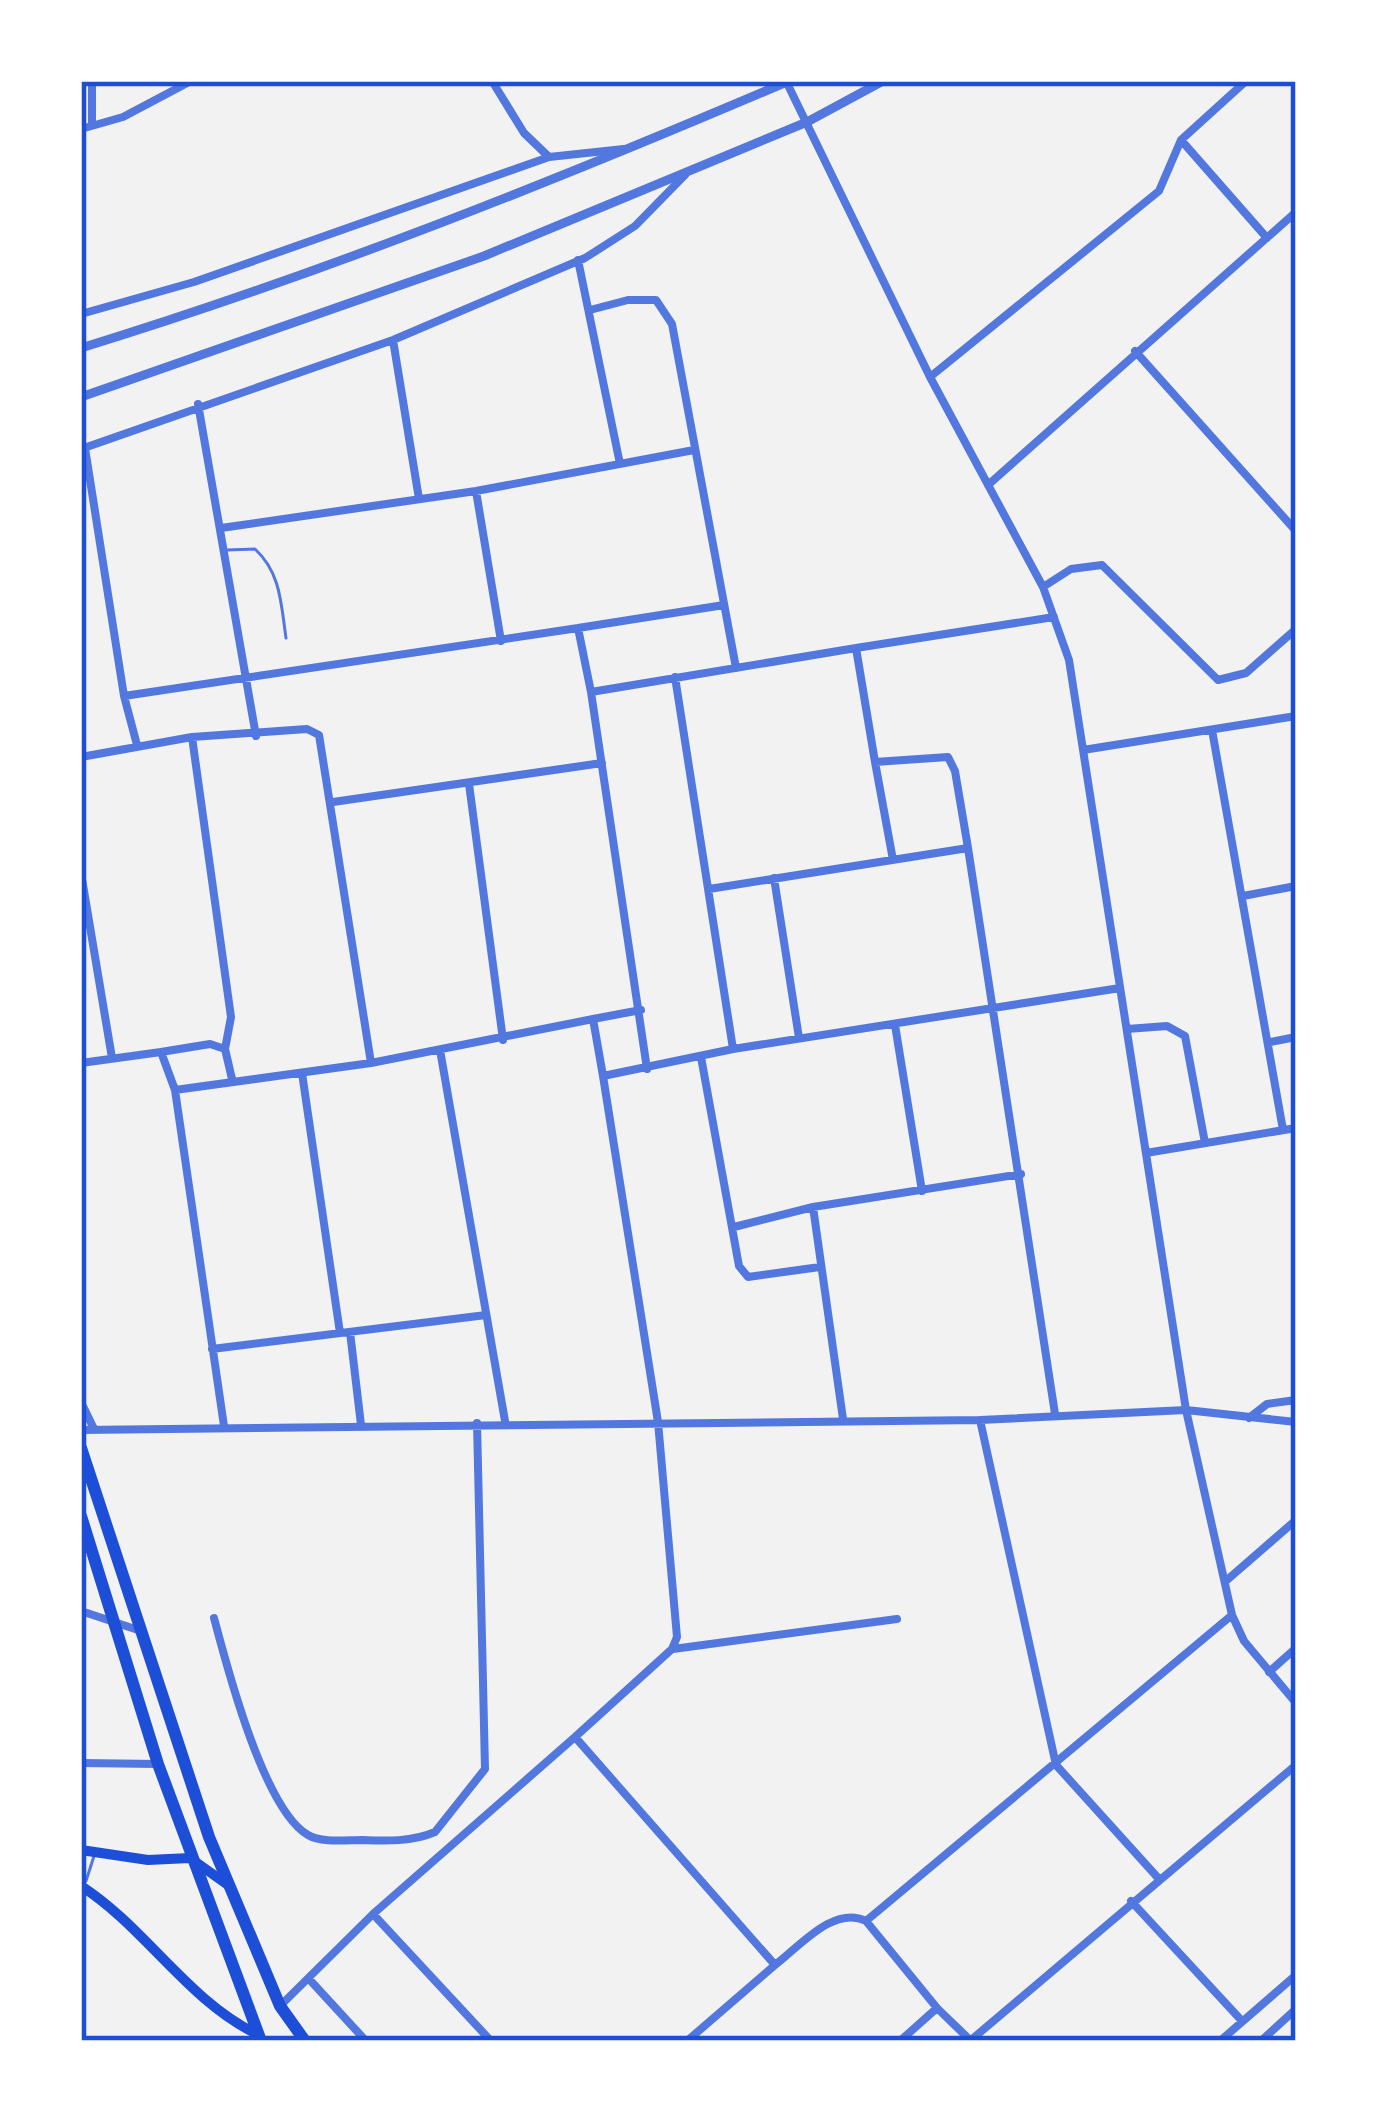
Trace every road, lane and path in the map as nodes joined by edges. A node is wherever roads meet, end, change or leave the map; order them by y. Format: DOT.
graph roads {
  1 [pos="92,81"];
  2 [pos="191,81"];
  3 [pos="492,81"];
  4 [pos="787,81"];
  5 [pos="883,81"];
  6 [pos="1246,81"];
  7 [pos="92,122"];
  8 [pos="807,122"];
  9 [pos="81,129"];
  10 [pos="1180,140"];
  11 [pos="626,148"];
  12 [pos="549,157"];
  13 [pos="692,169"];
  14 [pos="1296,212"];
  15 [pos="1267,238"];
  16 [pos="578,260"];
  17 [pos="590,310"];
  18 [pos="81,314"];
  19 [pos="393,340"];
  20 [pos="81,348"];
  21 [pos="1135,351"];
  22 [pos="930,376"];
  23 [pos="81,397"];
  24 [pos="198,404"];
  25 [pos="83,448"];
  26 [pos="694,450"];
  27 [pos="620,464"];
  28 [pos="988,485"];
  29 [pos="476,491"];
  30 [pos="419,499"];
  31 [pos="221,528"];
  32 [pos="1296,531"];
  33 [pos="225,550"];
  34 [pos="1043,587"];
  35 [pos="724,605"];
  36 [pos="1054,616"];
  37 [pos="578,628"];
  38 [pos="1296,629"];
  39 [pos="286,638"];
  40 [pos="501,641"];
  41 [pos="856,649"];
  42 [pos="736,668"];
  43 [pos="675,676"];
  44 [pos="247,678"];
  45 [pos="591,692"];
  46 [pos="124,696"];
  47 [pos="1296,716"];
  48 [pos="1212,730"];
  49 [pos="256,736"];
  50 [pos="192,737"];
  51 [pos="137,745"];
  52 [pos="1083,750"];
  53 [pos="81,757"];
  54 [pos="602,763"];
  55 [pos="874,763"];
  56 [pos="469,784"];
  57 [pos="333,802"];
  58 [pos="968,848"];
  59 [pos="893,860"];
  60 [pos="81,873"];
  61 [pos="774,878"];
  62 [pos="1296,886"];
  63 [pos="708,889"];
  64 [pos="1243,896"];
  65 [pos="1120,988"];
  66 [pos="641,1010"];
  67 [pos="992,1011"];
  68 [pos="593,1019"];
  69 [pos="896,1025"];
  70 [pos="1126,1029"];
  71 [pos="1296,1037"];
  72 [pos="799,1038"];
  73 [pos="503,1040"];
  74 [pos="1270,1042"];
  75 [pos="225,1049"];
  76 [pos="733,1049"];
  77 [pos="440,1050"];
  78 [pos="161,1052"];
  79 [pos="701,1057"];
  80 [pos="112,1058"];
  81 [pos="370,1063"];
  82 [pos="81,1064"];
  83 [pos="647,1069"];
  84 [pos="302,1073"];
  85 [pos="603,1076"];
  86 [pos="232,1078"];
  87 [pos="175,1090"];
  88 [pos="1296,1128"];
  89 [pos="1283,1130"];
  90 [pos="1205,1143"];
  91 [pos="1145,1153"];
  92 [pos="1021,1174"];
  93 [pos="922,1191"];
  94 [pos="813,1207"];
  95 [pos="734,1227"];
  96 [pos="820,1267"];
  97 [pos="486,1316"];
  98 [pos="345,1333"];
  99 [pos="212,1349"];
  100 [pos="1296,1400"];
  101 [pos="81,1402"];
  102 [pos="1186,1410"];
  103 [pos="1054,1414"];
  104 [pos="843,1419"];
  105 [pos="1249,1419"];
  106 [pos="980,1420"];
  107 [pos="505,1422"];
  108 [pos="658,1422"];
  109 [pos="477,1423"];
  110 [pos="1296,1423"];
  111 [pos="361,1425"];
  112 [pos="224,1426"];
  113 [pos="94,1429"];
  114 [pos="81,1430"];
  115 [pos="81,1448"];
  116 [pos="81,1516"];
  117 [pos="1296,1520"];
  118 [pos="1227,1580"];
  119 [pos="81,1611"];
  120 [pos="1232,1615"];
  121 [pos="214,1618"];
  122 [pos="897,1619"];
  123 [pos="118,1626"];
  124 [pos="143,1631"];
  125 [pos="1296,1648"];
  126 [pos="672,1649"];
  127 [pos="1269,1672"];
  128 [pos="1296,1703"];
  129 [pos="575,1737"];
  130 [pos="81,1763"];
  131 [pos="158,1764"];
  132 [pos="1056,1765"];
  133 [pos="1296,1765"];
  134 [pos="81,1850"];
  135 [pos="94,1854"];
  136 [pos="190,1858"];
  137 [pos="1159,1879"];
  138 [pos="228,1886"];
  139 [pos="82,1888"];
  140 [pos="1131,1901"];
  141 [pos="374,1914"];
  142 [pos="866,1921"];
  143 [pos="775,1965"];
  144 [pos="1296,1975"];
  145 [pos="309,1979"];
  146 [pos="280,2006"];
  147 [pos="937,2008"];
  148 [pos="1296,2009"];
  149 [pos="1242,2021"];
  150 [pos="259,2037"];
  151 [pos="305,2041"];
  152 [pos="366,2041"];
  153 [pos="491,2041"];
  154 [pos="688,2041"];
  155 [pos="900,2041"];
  156 [pos="971,2041"];
  157 [pos="1220,2041"];
  158 [pos="1261,2041"];
  1 -- 7 [label="street"];
  2 -- 7 [label="street"];
  3 -- 12 [label="street"];
  4 -- 8 [label="street"];
  4 -- 11 [label="street"];
  5 -- 8 [label="street"];
  6 -- 10 [label="street"];
  7 -- 9 [label="street"];
  8 -- 13 [label="street"];
  8 -- 22 [label="street"];
  10 -- 15 [label="street"];
  10 -- 22 [label="street"];
  11 -- 12 [label="street"];
  11 -- 20 [label="street"];
  12 -- 18 [label="street"];
  13 -- 16 [label="street"];
  13 -- 23 [label="street"];
  14 -- 15 [label="street"];
  15 -- 21 [label="street"];
  16 -- 17 [label="street"];
  16 -- 19 [label="street"];
  17 -- 26 [label="street"];
  17 -- 27 [label="street"];
  19 -- 24 [label="street"];
  19 -- 30 [label="street"];
  21 -- 28 [label="street"];
  21 -- 32 [label="street"];
  22 -- 28 [label="street"];
  24 -- 25 [label="street"];
  24 -- 31 [label="street"];
  25 -- 46 [label="street"];
  26 -- 27 [label="street"];
  26 -- 35 [label="street"];
  27 -- 29 [label="street"];
  28 -- 34 [label="street"];
  29 -- 30 [label="street"];
  29 -- 40 [label="street"];
  30 -- 31 [label="street"];
  31 -- 33 [label="street"];
  33 -- 39 [label="lane"];
  33 -- 44 [label="street"];
  34 -- 36 [label="street"];
  34 -- 38 [label="street"];
  35 -- 37 [label="street"];
  35 -- 42 [label="street"];
  36 -- 41 [label="street"];
  36 -- 52 [label="street"];
  37 -- 40 [label="street"];
  37 -- 45 [label="street"];
  40 -- 44 [label="street"];
  41 -- 42 [label="street"];
  41 -- 55 [label="street"];
  42 -- 43 [label="street"];
  43 -- 45 [label="street"];
  43 -- 63 [label="street"];
  44 -- 46 [label="street"];
  44 -- 49 [label="street"];
  45 -- 54 [label="street"];
  46 -- 51 [label="street"];
  47 -- 48 [label="street"];
  48 -- 52 [label="street"];
  48 -- 64 [label="street"];
  49 -- 50 [label="street"];
  49 -- 57 [label="street"];
  50 -- 51 [label="street"];
  50 -- 75 [label="street"];
  51 -- 53 [label="street"];
  52 -- 65 [label="street"];
  54 -- 56 [label="street"];
  54 -- 66 [label="street"];
  55 -- 58 [label="street"];
  55 -- 59 [label="street"];
  56 -- 57 [label="street"];
  56 -- 73 [label="street"];
  57 -- 81 [label="street"];
  58 -- 59 [label="street"];
  58 -- 67 [label="street"];
  59 -- 61 [label="street"];
  60 -- 80 [label="street"];
  61 -- 63 [label="street"];
  61 -- 72 [label="street"];
  62 -- 64 [label="street"];
  63 -- 76 [label="street"];
  64 -- 74 [label="street"];
  65 -- 67 [label="street"];
  65 -- 70 [label="street"];
  66 -- 68 [label="street"];
  66 -- 83 [label="street"];
  67 -- 69 [label="street"];
  67 -- 92 [label="street"];
  68 -- 73 [label="street"];
  68 -- 85 [label="street"];
  69 -- 72 [label="street"];
  69 -- 93 [label="street"];
  70 -- 90 [label="street"];
  70 -- 91 [label="street"];
  71 -- 74 [label="street"];
  72 -- 76 [label="street"];
  73 -- 77 [label="street"];
  74 -- 89 [label="street"];
  75 -- 78 [label="street"];
  75 -- 86 [label="street"];
  76 -- 79 [label="street"];
  77 -- 81 [label="street"];
  77 -- 97 [label="street"];
  78 -- 80 [label="street"];
  78 -- 87 [label="street"];
  79 -- 83 [label="street"];
  79 -- 95 [label="street"];
  80 -- 82 [label="street"];
  81 -- 84 [label="street"];
  83 -- 85 [label="street"];
  84 -- 86 [label="street"];
  84 -- 98 [label="street"];
  85 -- 108 [label="street"];
  86 -- 87 [label="street"];
  87 -- 99 [label="street"];
  88 -- 89 [label="street"];
  89 -- 90 [label="street"];
  90 -- 91 [label="street"];
  91 -- 102 [label="street"];
  92 -- 93 [label="street"];
  92 -- 103 [label="street"];
  93 -- 94 [label="street"];
  94 -- 95 [label="street"];
  94 -- 96 [label="street"];
  95 -- 96 [label="street"];
  96 -- 104 [label="street"];
  97 -- 98 [label="street"];
  97 -- 107 [label="street"];
  98 -- 99 [label="street"];
  98 -- 111 [label="street"];
  99 -- 112 [label="street"];
  100 -- 105 [label="street"];
  101 -- 113 [label="street"];
  102 -- 103 [label="street"];
  102 -- 105 [label="street"];
  102 -- 118 [label="street"];
  103 -- 106 [label="street"];
  104 -- 106 [label="street"];
  104 -- 108 [label="street"];
  105 -- 110 [label="street"];
  106 -- 132 [label="street"];
  107 -- 108 [label="street"];
  107 -- 109 [label="street"];
  108 -- 126 [label="street"];
  109 -- 111 [label="street"];
  109 -- 121 [label="street"];
  111 -- 112 [label="street"];
  112 -- 113 [label="street"];
  113 -- 114 [label="street"];
  115 -- 124 [label="main road"];
  116 -- 123 [label="main road"];
  117 -- 118 [label="street"];
  118 -- 120 [label="street"];
  119 -- 123 [label="street"];
  120 -- 127 [label="street"];
  120 -- 132 [label="street"];
  122 -- 126 [label="street"];
  123 -- 124 [label="street"];
  123 -- 131 [label="main road"];
  124 -- 138 [label="main road"];
  125 -- 127 [label="street"];
  126 -- 129 [label="street"];
  127 -- 128 [label="street"];
  129 -- 141 [label="street"];
  129 -- 143 [label="street"];
  130 -- 131 [label="street"];
  131 -- 136 [label="main road"];
  132 -- 137 [label="street"];
  132 -- 142 [label="street"];
  133 -- 137 [label="street"];
  134 -- 135 [label="main road"];
  135 -- 136 [label="main road"];
  135 -- 139 [label="lane"];
  136 -- 138 [label="main road"];
  136 -- 150 [label="main road"];
  137 -- 140 [label="street"];
  138 -- 146 [label="main road"];
  139 -- 150 [label="main road"];
  140 -- 149 [label="street"];
  140 -- 156 [label="street"];
  141 -- 145 [label="street"];
  141 -- 153 [label="street"];
  142 -- 143 [label="street"];
  142 -- 147 [label="street"];
  143 -- 154 [label="street"];
  144 -- 149 [label="street"];
  145 -- 146 [label="street"];
  145 -- 152 [label="street"];
  146 -- 151 [label="main road"];
  147 -- 155 [label="street"];
  147 -- 156 [label="street"];
  148 -- 158 [label="street"];
  149 -- 157 [label="street"];
}
